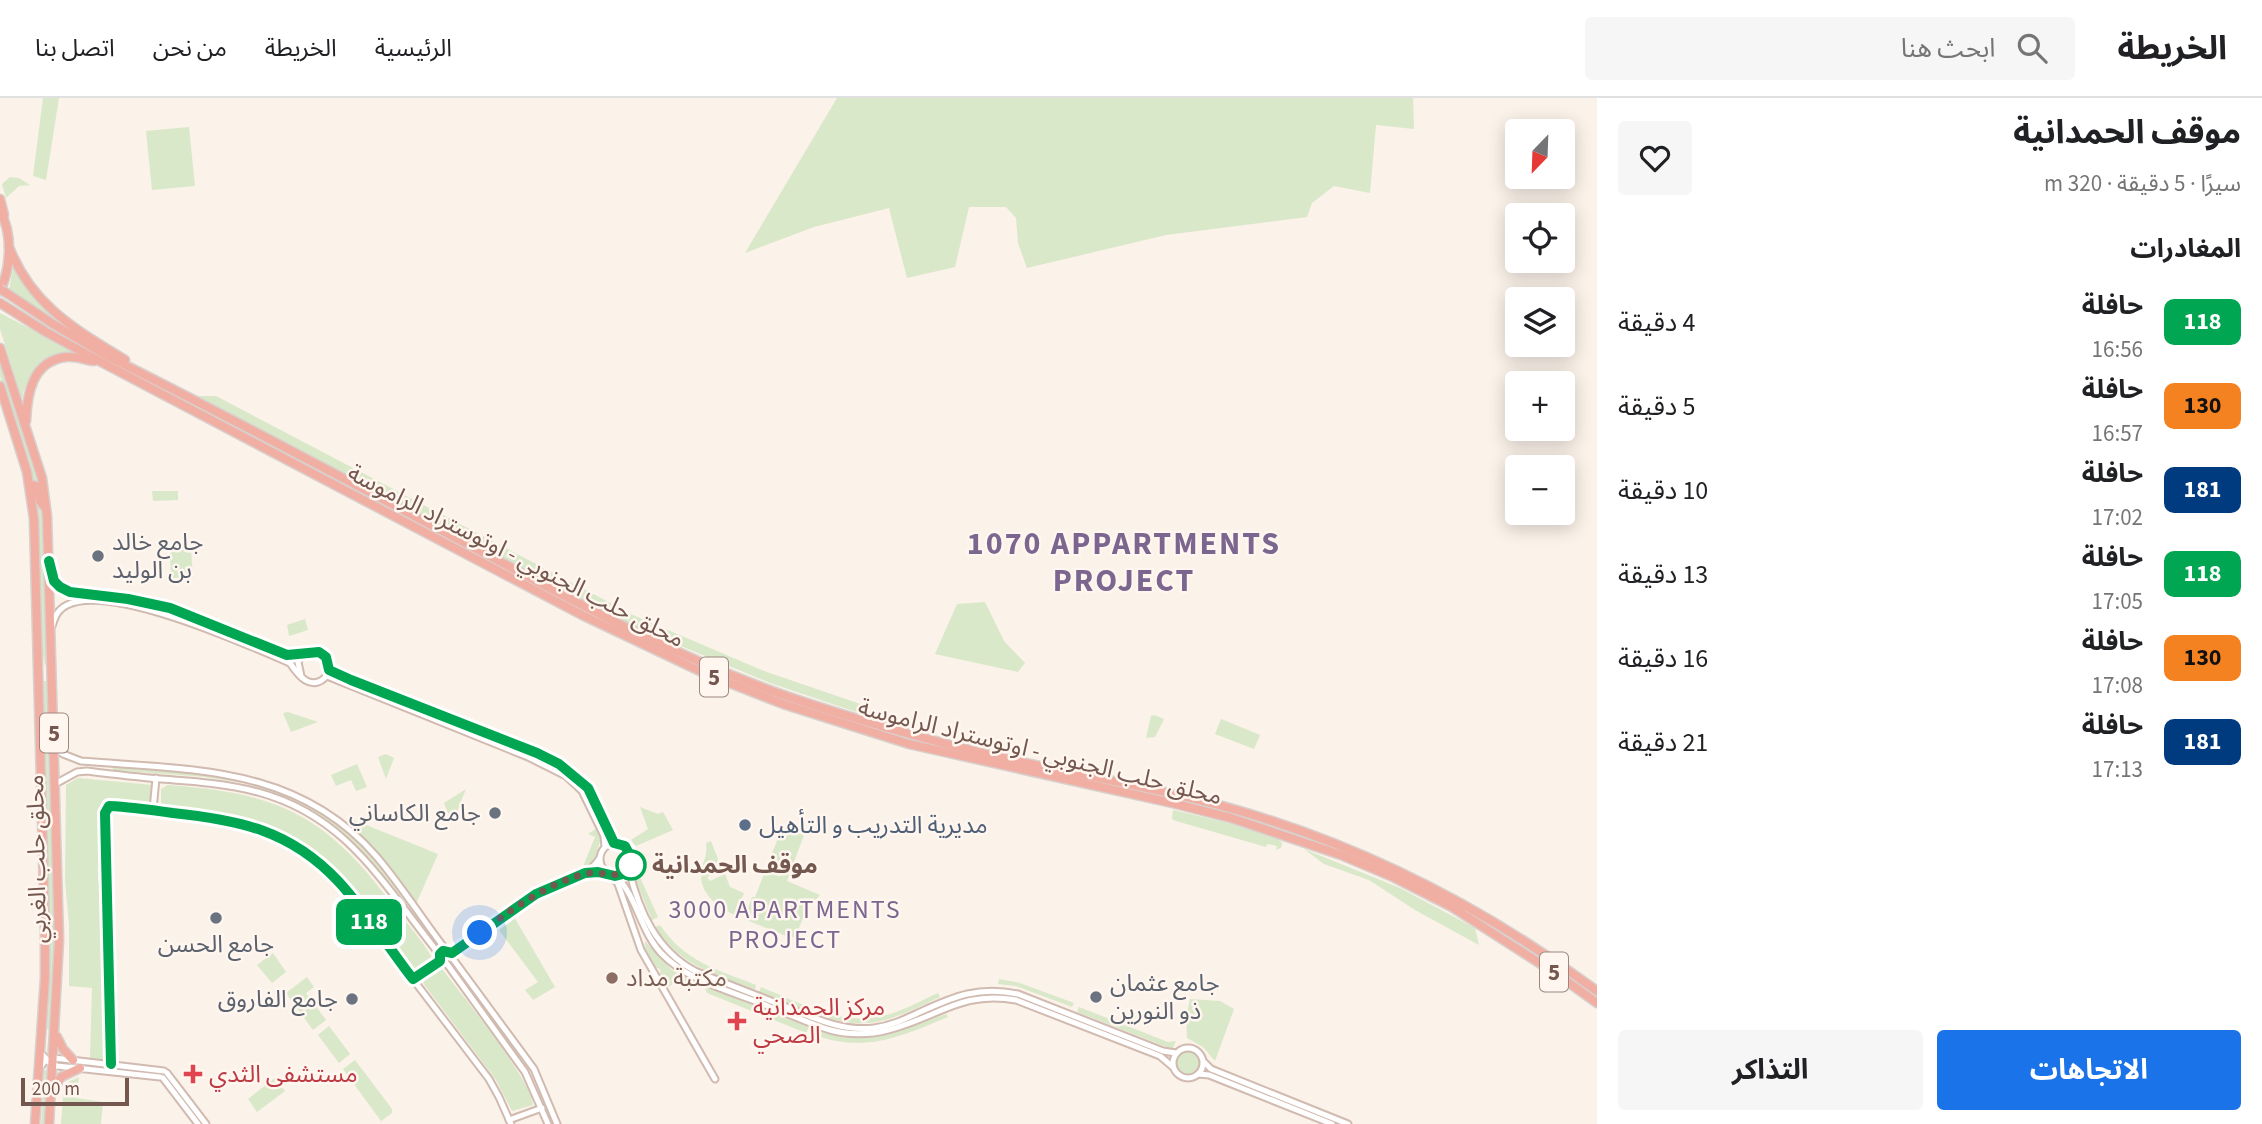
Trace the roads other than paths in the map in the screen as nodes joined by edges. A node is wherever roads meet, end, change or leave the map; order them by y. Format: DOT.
graph roads {
  1 [pos="0,199"];
  2 [pos="2,215"];
  3 [pos="9,247"];
  4 [pos="0,258"];
  5 [pos="7,265"];
  6 [pos="3,292"];
  7 [pos="1,304"];
  8 [pos="0,348"];
  9 [pos="103,363"];
  10 [pos="0,386"];
  11 [pos="170,387"];
  12 [pos="26,428"];
  13 [pos="31,490"];
  14 [pos="46,508"];
  15 [pos="49,561"];
  16 [pos="51,629"];
  17 [pos="38,647"];
  18 [pos="308,652"];
  19 [pos="52,668"];
  20 [pos="328,673"];
  21 [pos="301,676"];
  22 [pos="54,747"];
  23 [pos="156,778"];
  24 [pos="247,779"];
  25 [pos="55,784"];
  26 [pos="246,787"];
  27 [pos="153,810"];
  28 [pos="614,843"];
  29 [pos="605,847"];
  30 [pos="599,859"];
  31 [pos="629,870"];
  32 [pos="585,873"];
  33 [pos="612,875"];
  34 [pos="450,954"];
  35 [pos="442,960"];
  36 [pos="413,979"];
  37 [pos="710,980"];
  38 [pos="1597,991"];
  39 [pos="1597,1003"];
  40 [pos="1049,1009"];
  41 [pos="55,1031"];
  42 [pos="40,1052"];
  43 [pos="1177,1053"];
  44 [pos="74,1060"];
  45 [pos="51,1061"];
  46 [pos="1203,1062"];
  47 [pos="111,1064"];
  48 [pos="86,1066"];
  49 [pos="1173,1067"];
  50 [pos="39,1069"];
  51 [pos="150,1072"];
  52 [pos="1198,1074"];
  53 [pos="715,1079"];
  54 [pos="172,1084"];
  55 [pos="50,1097"];
  56 [pos="542,1108"];
  57 [pos="510,1122"];
  58 [pos="35,1124"];
  59 [pos="49,1124"];
  60 [pos="198,1124"];
  61 [pos="206,1124"];
  62 [pos="548,1124"];
  63 [pos="557,1124"];
  64 [pos="1332,1124"];
  65 [pos="1348,1124"];
  1 -- 2 [label="highway"];
  2 -- 3 [label="highway"];
  3 -- 5 [label="highway"];
  3 -- 11 [label="highway"];
  4 -- 5 [label="highway"];
  5 -- 6 [label="highway"];
  6 -- 11 [label="highway, محلق حلب الجنوبي - اوتوستراد الراموسة / 5"];
  7 -- 9 [label="highway, محلق حلب الجنوبي - اوتوستراد الراموسة / 5"];
  8 -- 12 [label="highway, محلق حلب الغربي / 5"];
  9 -- 12 [label="highway"];
  9 -- 39 [label="highway, محلق حلب الجنوبي - اوتوستراد الراموسة / 5"];
  10 -- 13 [label="highway, محلق حلب الغربي / 5"];
  11 -- 38 [label="highway, محلق حلب الجنوبي - اوتوستراد الراموسة / 5"];
  12 -- 14 [label="highway, محلق حلب الغربي / 5"];
  13 -- 14 [label="highway"];
  13 -- 17 [label="highway, محلق حلب الغربي / 5"];
  14 -- 15 [label="highway, محلق حلب الغربي / 5"];
  15 -- 16 [label="highway, محلق حلب الغربي / 5"];
  15 -- 18 [label="main road"];
  16 -- 19 [label="highway, محلق حلب الغربي / 5"];
  16 -- 21 [label="main road"];
  17 -- 19 [label="highway"];
  17 -- 42 [label="highway, محلق حلب الغربي / 5"];
  18 -- 20 [label="main road"];
  18 -- 21 [label="main road"];
  19 -- 22 [label="highway, محلق حلب الغربي / 5"];
  20 -- 21 [label="main road"];
  20 -- 28 [label="main road"];
  20 -- 29 [label="main road"];
  22 -- 24 [label="main road"];
  22 -- 25 [label="highway, محلق حلب الغربي / 5"];
  23 -- 25 [label="main road"];
  23 -- 26 [label="main road"];
  23 -- 27 [label="main road"];
  24 -- 26 [label="main road"];
  24 -- 34 [label="main road"];
  25 -- 41 [label="highway, محلق حلب الغربي / 5"];
  26 -- 35 [label="main road"];
  27 -- 36 [label="main road"];
  27 -- 47 [label="main road"];
  28 -- 29 [label="main road"];
  28 -- 31 [label="main road"];
  29 -- 30 [label="main road"];
  30 -- 32 [label="main road"];
  30 -- 33 [label="main road"];
  31 -- 33 [label="main road"];
  31 -- 37 [label="main road"];
  32 -- 33 [label="main road"];
  32 -- 34 [label="main road"];
  33 -- 37 [label="main road"];
  33 -- 53 [label="main road"];
  34 -- 35 [label="main road"];
  34 -- 35 [label="main road"];
  34 -- 63 [label="main road"];
  35 -- 36 [label="main road"];
  35 -- 56 [label="main road"];
  36 -- 57 [label="main road"];
  37 -- 40 [label="main road"];
  40 -- 43 [label="main road"];
  40 -- 49 [label="main road"];
  41 -- 44 [label="highway"];
  41 -- 45 [label="highway, محلق حلب الغربي / 5"];
  42 -- 45 [label="main road"];
  42 -- 50 [label="highway, محلق حلب الغربي / 5"];
  43 -- 46 [label="main road"];
  43 -- 49 [label="main road"];
  44 -- 45 [label="main road"];
  44 -- 48 [label="main road"];
  45 -- 48 [label="main road"];
  45 -- 50 [label="main road"];
  45 -- 55 [label="highway, محلق حلب الغربي / 5"];
  46 -- 52 [label="main road"];
  46 -- 65 [label="main road"];
  47 -- 48 [label="main road"];
  47 -- 51 [label="main road"];
  48 -- 51 [label="main road"];
  48 -- 55 [label="highway"];
  49 -- 52 [label="main road"];
  50 -- 58 [label="highway, محلق حلب الغربي / 5"];
  51 -- 54 [label="main road"];
  52 -- 64 [label="main road"];
  54 -- 60 [label="main road"];
  54 -- 61 [label="main road"];
  55 -- 59 [label="highway, محلق حلب الغربي / 5"];
  56 -- 57 [label="main road"];
  56 -- 62 [label="main road"];
}
